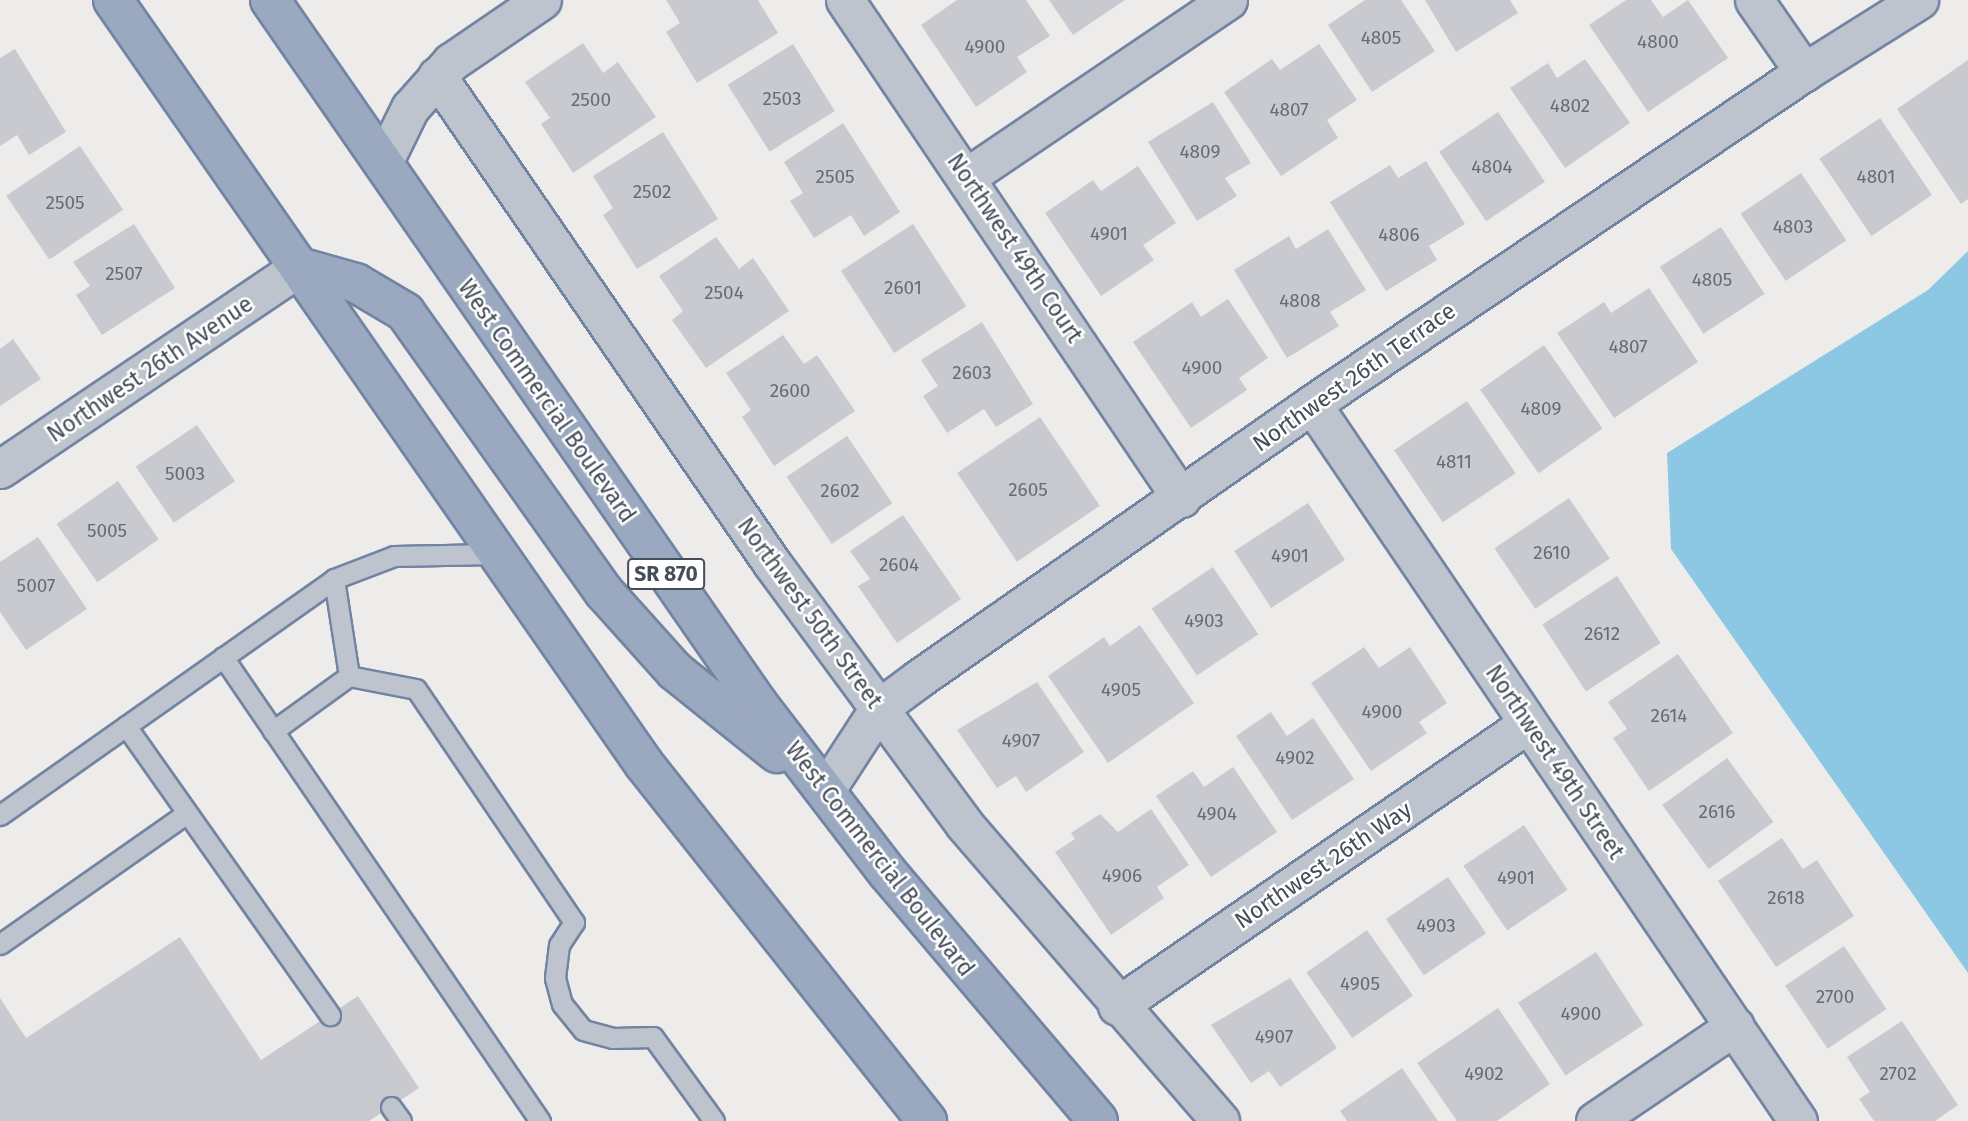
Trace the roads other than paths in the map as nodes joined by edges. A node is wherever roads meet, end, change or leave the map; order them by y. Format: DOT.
graph roads {
  1 [pos="113,0"];
  2 [pos="270,0"];
  3 [pos="542,0"];
  4 [pos="845,0"];
  5 [pos="1228,0"];
  6 [pos="1754,0"];
  7 [pos="1919,0"];
  8 [pos="1804,72"];
  9 [pos="438,76"];
  10 [pos="383,163"];
  11 [pos="968,176"];
  12 [pos="299,267"];
  13 [pos="1312,404"];
  14 [pos="0,469"];
  15 [pos="1181,498"];
  16 [pos="494,554"];
  17 [pos="334,579"];
  18 [pos="223,657"];
  19 [pos="349,676"];
  20 [pos="879,708"];
  21 [pos="1528,724"];
  22 [pos="126,726"];
  23 [pos="273,731"];
  24 [pos="825,791"];
  25 [pos="187,813"];
  26 [pos="0,815"];
  27 [pos="0,944"];
  28 [pos="1117,1006"];
  29 [pos="330,1014"];
  30 [pos="1735,1026"];
  31 [pos="540,1121"];
  32 [pos="714,1121"];
  33 [pos="927,1121"];
  34 [pos="1098,1121"];
  35 [pos="1220,1121"];
  36 [pos="1595,1121"];
  37 [pos="1798,1121"];
  1 -- 12 [label="highway"];
  2 -- 10 [label="highway, West Commercial Boulevard / SR 870"];
  3 -- 9 [label="street"];
  4 -- 11 [label="street, Northwest 49th Court"];
  5 -- 11 [label="street"];
  6 -- 8 [label="street"];
  7 -- 8 [label="street, Northwest 26th Terrace"];
  8 -- 13 [label="street, Northwest 26th Terrace"];
  9 -- 10 [label="street"];
  9 -- 20 [label="street, Northwest 50th Street"];
  10 -- 24 [label="highway, West Commercial Boulevard / SR 870"];
  11 -- 15 [label="street, Northwest 49th Court"];
  12 -- 14 [label="street, Northwest 26th Avenue"];
  12 -- 16 [label="highway"];
  12 -- 24 [label="highway"];
  13 -- 15 [label="street, Northwest 26th Terrace"];
  13 -- 21 [label="street, Northwest 49th Street"];
  15 -- 20 [label="street, Northwest 26th Terrace"];
  16 -- 17 [label="lane"];
  16 -- 33 [label="highway"];
  17 -- 18 [label="lane"];
  17 -- 19 [label="lane"];
  18 -- 22 [label="lane"];
  18 -- 23 [label="lane"];
  19 -- 23 [label="lane"];
  19 -- 32 [label="lane"];
  20 -- 24 [label="street, Northwest 26th Terrace"];
  20 -- 28 [label="street, Northwest 50th Street"];
  21 -- 28 [label="street, Northwest 26th Way"];
  21 -- 30 [label="street, Northwest 49th Street"];
  22 -- 25 [label="lane"];
  22 -- 26 [label="lane"];
  23 -- 31 [label="lane"];
  24 -- 34 [label="highway, West Commercial Boulevard / SR 870"];
  25 -- 27 [label="lane"];
  25 -- 29 [label="lane"];
  28 -- 35 [label="street, Northwest 50th Street"];
  30 -- 36 [label="street"];
  30 -- 37 [label="street, Northwest 49th Street"];
}
